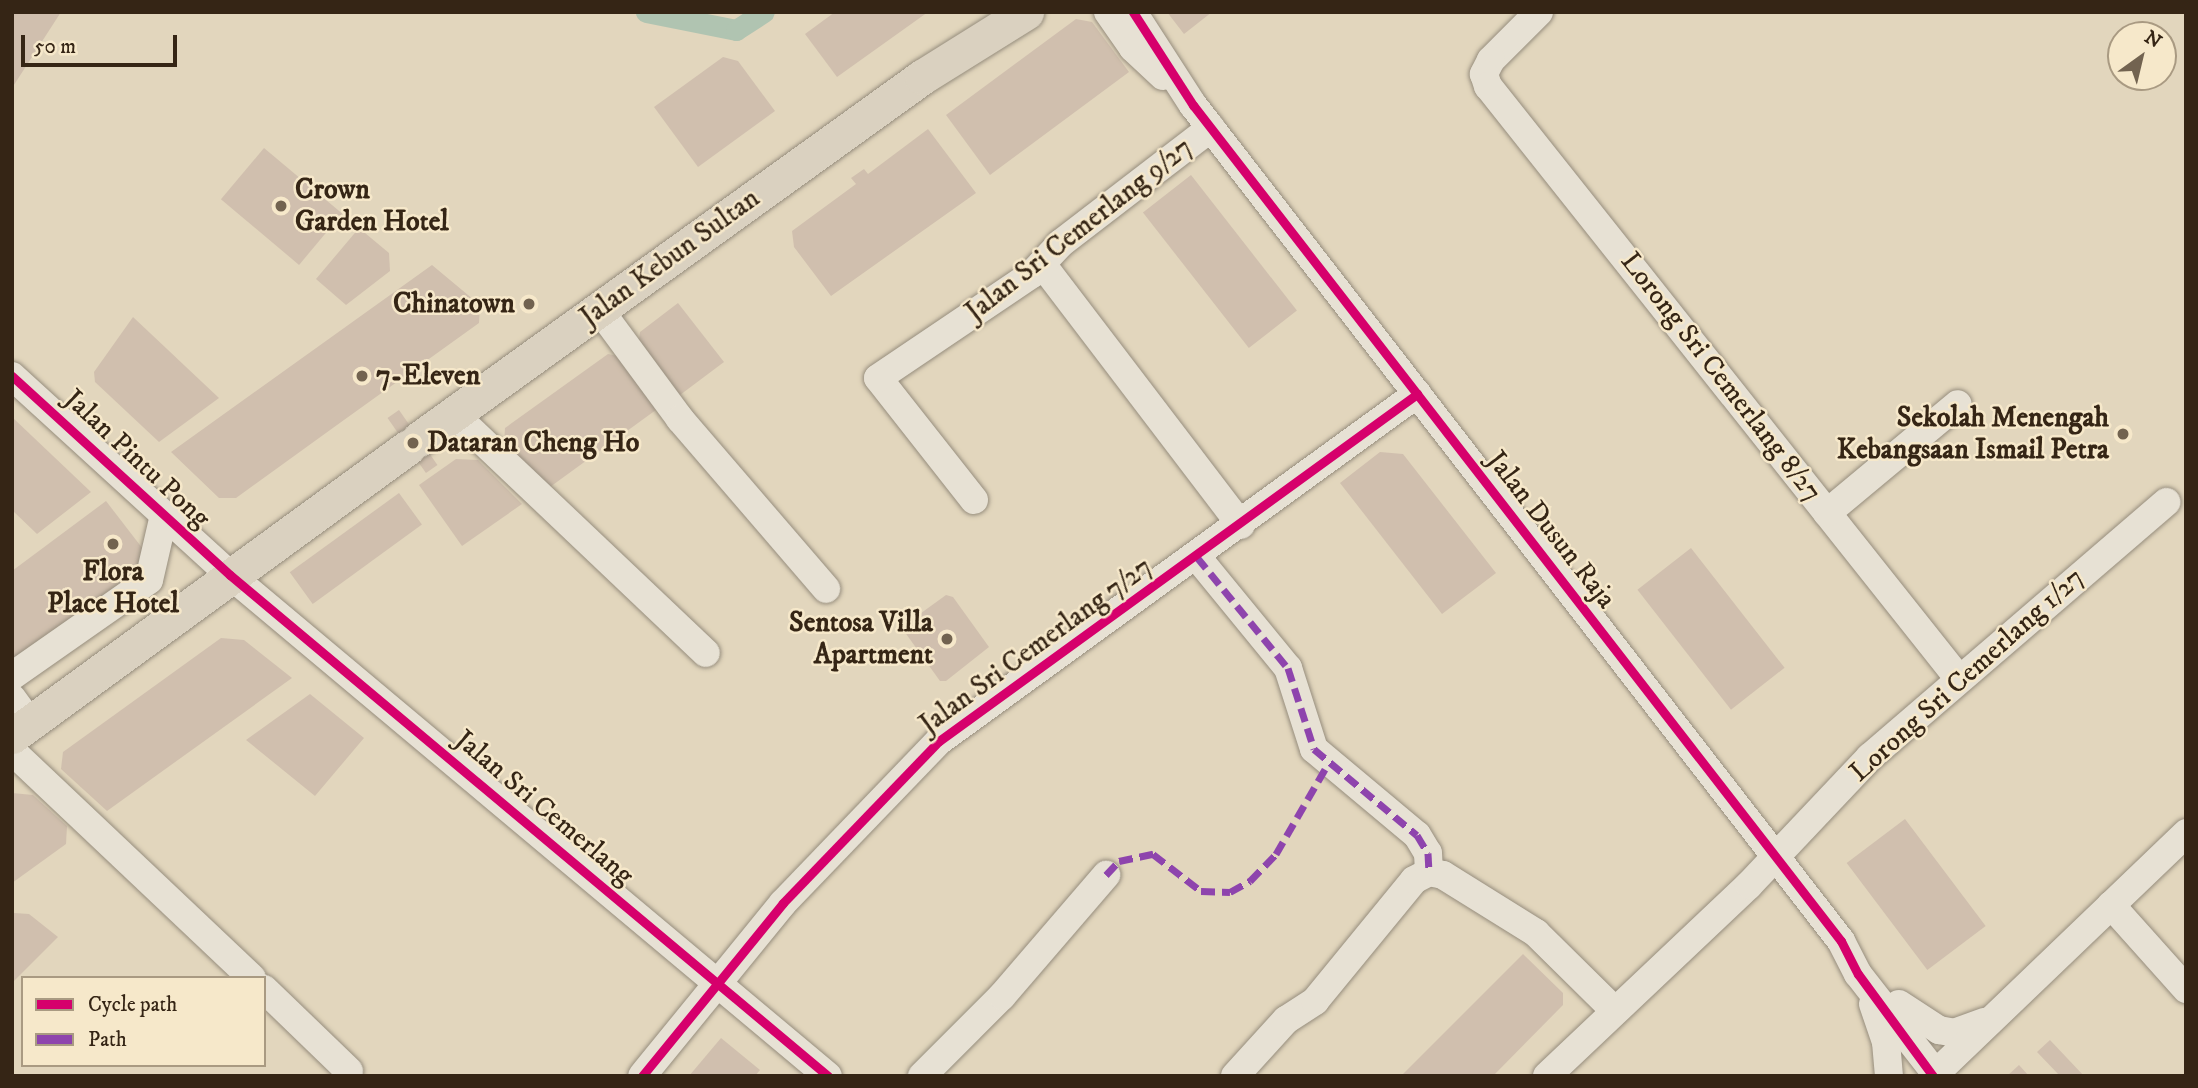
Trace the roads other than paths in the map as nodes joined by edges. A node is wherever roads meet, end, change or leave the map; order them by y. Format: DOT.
graph roads {
  1 [pos="986,12"];
  2 [pos="1026,12"];
  3 [pos="1108,12"];
  4 [pos="1133,12"];
  5 [pos="1539,12"];
  6 [pos="922,77"];
  7 [pos="1193,105"];
  8 [pos="1211,128"];
  9 [pos="1042,264"];
  10 [pos="599,309"];
  11 [pos="12,376"];
  12 [pos="1417,394"];
  13 [pos="1958,404"];
  14 [pos="454,414"];
  15 [pos="974,500"];
  16 [pos="2166,502"];
  17 [pos="1827,513"];
  18 [pos="164,515"];
  19 [pos="1241,525"];
  20 [pos="1197,557"];
  21 [pos="230,575"];
  22 [pos="826,589"];
  23 [pos="706,653"];
  24 [pos="12,676"];
  25 [pos="1959,679"];
  26 [pos="17,727"];
  27 [pos="2186,833"];
  28 [pos="1775,857"];
  29 [pos="1429,872"];
  30 [pos="1106,875"];
  31 [pos="2110,905"];
  32 [pos="1841,942"];
  33 [pos="250,976"];
  34 [pos="718,983"];
  35 [pos="1867,984"];
  36 [pos="2186,989"];
  37 [pos="266,991"];
  38 [pos="1899,1004"];
  39 [pos="1614,1010"];
  40 [pos="1994,1018"];
  41 [pos="349,1071"];
  42 [pos="1939,1071"];
  43 [pos="642,1076"];
  44 [pos="828,1076"];
  45 [pos="922,1076"];
  46 [pos="1236,1076"];
  47 [pos="1547,1076"];
  48 [pos="1889,1076"];
  1 -- 6 [label="main road, Jalan Kebun Sultan"];
  2 -- 6 [label="main road, Jalan Kebun Sultan"];
  3 -- 7 [label="street, Jalan Dusun Raja"];
  4 -- 7 [label="street, Jalan Dusun Raja"];
  5 -- 17 [label="street, Lorong Sri Cemerlang 8/27"];
  6 -- 10 [label="main road, Jalan Kebun Sultan"];
  7 -- 8 [label="street, Jalan Dusun Raja"];
  8 -- 9 [label="street, Jalan Sri Cemerlang 9/27"];
  8 -- 12 [label="street, Jalan Dusun Raja"];
  9 -- 15 [label="street, Jalan Sri Cemerlang 9/27"];
  9 -- 19 [label="street"];
  10 -- 14 [label="main road, Jalan Kebun Sultan"];
  10 -- 22 [label="street"];
  11 -- 18 [label="street, Jalan Pintu Pong"];
  12 -- 19 [label="street, Jalan Sri Cemerlang 7/27"];
  12 -- 28 [label="street, Jalan Dusun Raja"];
  13 -- 17 [label="street"];
  14 -- 21 [label="main road, Jalan Kebun Sultan"];
  14 -- 23 [label="street"];
  16 -- 25 [label="street, Lorong Sri Cemerlang 1/27"];
  17 -- 25 [label="street, Lorong Sri Cemerlang 8/27"];
  18 -- 21 [label="street, Jalan Pintu Pong"];
  18 -- 24 [label="street"];
  19 -- 20 [label="street, Jalan Sri Cemerlang 7/27"];
  20 -- 29 [label="street"];
  20 -- 34 [label="street, Jalan Sri Cemerlang 7/27"];
  21 -- 26 [label="main road, Jalan Kebun Sultan"];
  21 -- 34 [label="street, Jalan Sri Cemerlang"];
  25 -- 28 [label="street, Lorong Sri Cemerlang 1/27"];
  26 -- 33 [label="street"];
  27 -- 31 [label="street"];
  28 -- 32 [label="street, Jalan Dusun Raja"];
  28 -- 39 [label="street, Lorong Sri Cemerlang 1/27"];
  29 -- 39 [label="street"];
  29 -- 46 [label="street"];
  30 -- 45 [label="street"];
  31 -- 36 [label="street"];
  31 -- 40 [label="street"];
  32 -- 35 [label="street, Jalan Dusun Raja"];
  32 -- 38 [label="street, Jalan Dusun Raja"];
  34 -- 43 [label="street, Jalan Sri Cemerlang 7/27"];
  34 -- 44 [label="street, Jalan Sri Cemerlang"];
  35 -- 42 [label="street, Jalan Dusun Raja"];
  35 -- 48 [label="street"];
  37 -- 41 [label="street"];
  38 -- 40 [label="street"];
  38 -- 42 [label="street, Jalan Dusun Raja"];
  39 -- 47 [label="street, Lorong Sri Cemerlang 1/27"];
  40 -- 42 [label="street"];
}
